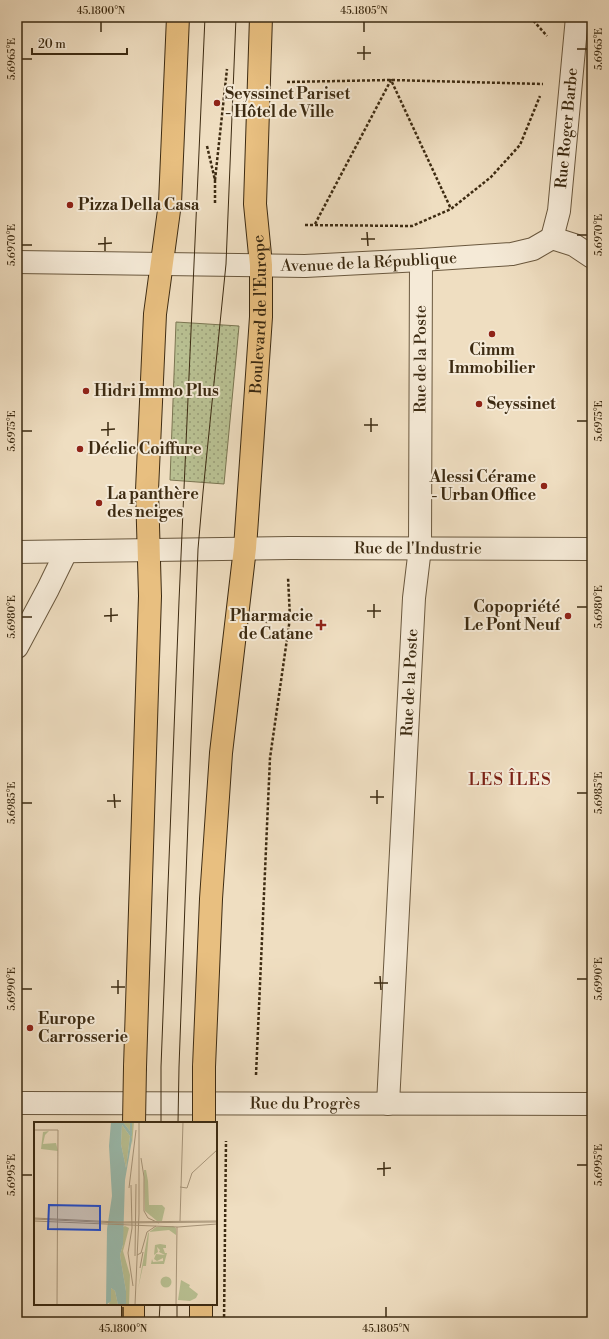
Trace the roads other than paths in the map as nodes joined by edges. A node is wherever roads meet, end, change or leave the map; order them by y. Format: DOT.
graph roads {
  1 [pos="178,17"];
  2 [pos="261,17"];
  3 [pos="577,17"];
  4 [pos="552,238"];
  5 [pos="592,257"];
  6 [pos="421,260"];
  7 [pos="17,262"];
  8 [pos="161,263"];
  9 [pos="261,265"];
  10 [pos="245,548"];
  11 [pos="420,548"];
  12 [pos="592,549"];
  13 [pos="148,550"];
  14 [pos="17,552"];
  15 [pos="66,552"];
  16 [pos="17,647"];
  17 [pos="17,1103"];
  18 [pos="388,1104"];
  19 [pos="592,1104"];
  20 [pos="134,1122"];
  21 [pos="204,1122"];
  22 [pos="133,1305"];
  23 [pos="201,1305"];
  24 [pos="133,1322"];
  25 [pos="201,1322"];
  1 -- 8 [label="main road"];
  2 -- 9 [label="main road, Boulevard de l'Europe"];
  3 -- 4 [label="street, Rue Roger Barbe"];
  4 -- 5 [label="street"];
  4 -- 6 [label="street, Avenue de la République"];
  6 -- 9 [label="street, Avenue de la République"];
  6 -- 11 [label="street, Rue de la Poste"];
  7 -- 8 [label="street, Avenue de la République"];
  8 -- 9 [label="street, Avenue de la République"];
  8 -- 13 [label="main road"];
  9 -- 10 [label="main road, Boulevard de l'Europe"];
  10 -- 11 [label="street, Rue de l'Industrie"];
  10 -- 13 [label="street, Rue de l'Industrie"];
  10 -- 21 [label="main road, Boulevard de l'Europe, bridge"];
  11 -- 12 [label="street, Rue de l'Industrie"];
  11 -- 18 [label="street, Rue de la Poste"];
  13 -- 15 [label="street"];
  13 -- 20 [label="main road, bridge"];
  14 -- 15 [label="street"];
  15 -- 16 [label="street"];
  17 -- 18 [label="street, Rue du Progrès"];
  18 -- 19 [label="street, Rue du Progrès"];
  22 -- 24 [label="main road"];
  23 -- 25 [label="main road"];
}
